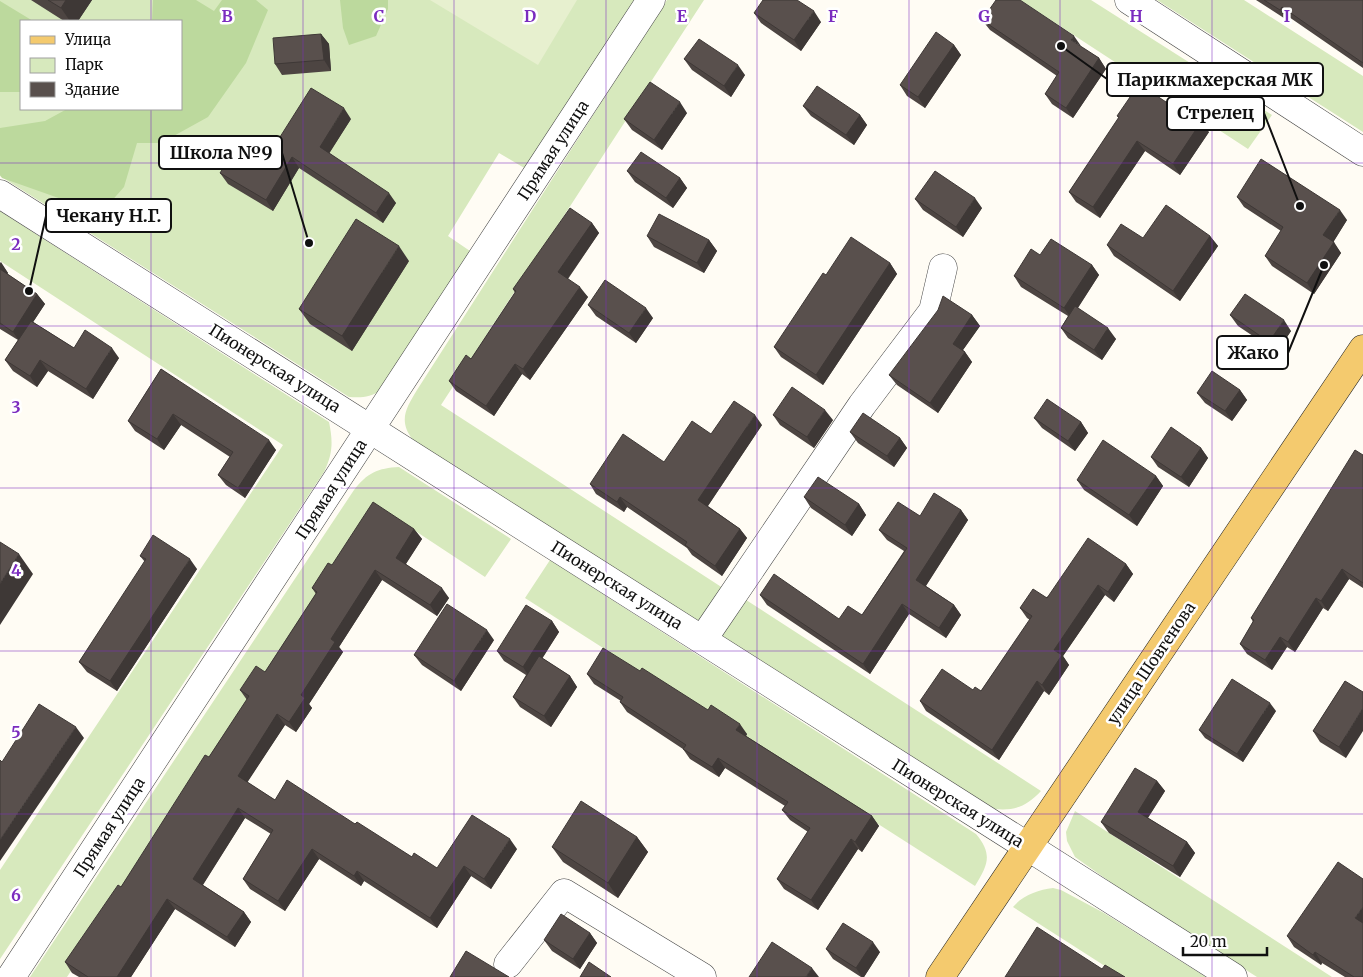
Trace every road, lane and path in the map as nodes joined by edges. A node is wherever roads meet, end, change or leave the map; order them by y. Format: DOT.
graph roads {
  1 [pos="651,0"];
  2 [pos="1129,0"];
  3 [pos="1363,152"];
  4 [pos="0,194"];
  5 [pos="943,268"];
  6 [pos="1363,349"];
  7 [pos="370,428"];
  8 [pos="703,639"];
  9 [pos="1027,846"];
  10 [pos="508,964"];
  11 [pos="11,977"];
  12 [pos="702,977"];
  13 [pos="940,977"];
  14 [pos="1233,977"];
  1 -- 7 [label="street, Прямая улица"];
  2 -- 3 [label="street"];
  4 -- 7 [label="street, Пионерская улица"];
  5 -- 8 [label="street"];
  6 -- 9 [label="main road, улица Шовгенова"];
  7 -- 8 [label="street, Пионерская улица"];
  7 -- 11 [label="street, Прямая улица"];
  8 -- 9 [label="street, Пионерская улица"];
  9 -- 13 [label="main road, улица Шовгенова"];
  9 -- 14 [label="street, Пионерская улица"];
  10 -- 12 [label="street"];
}
